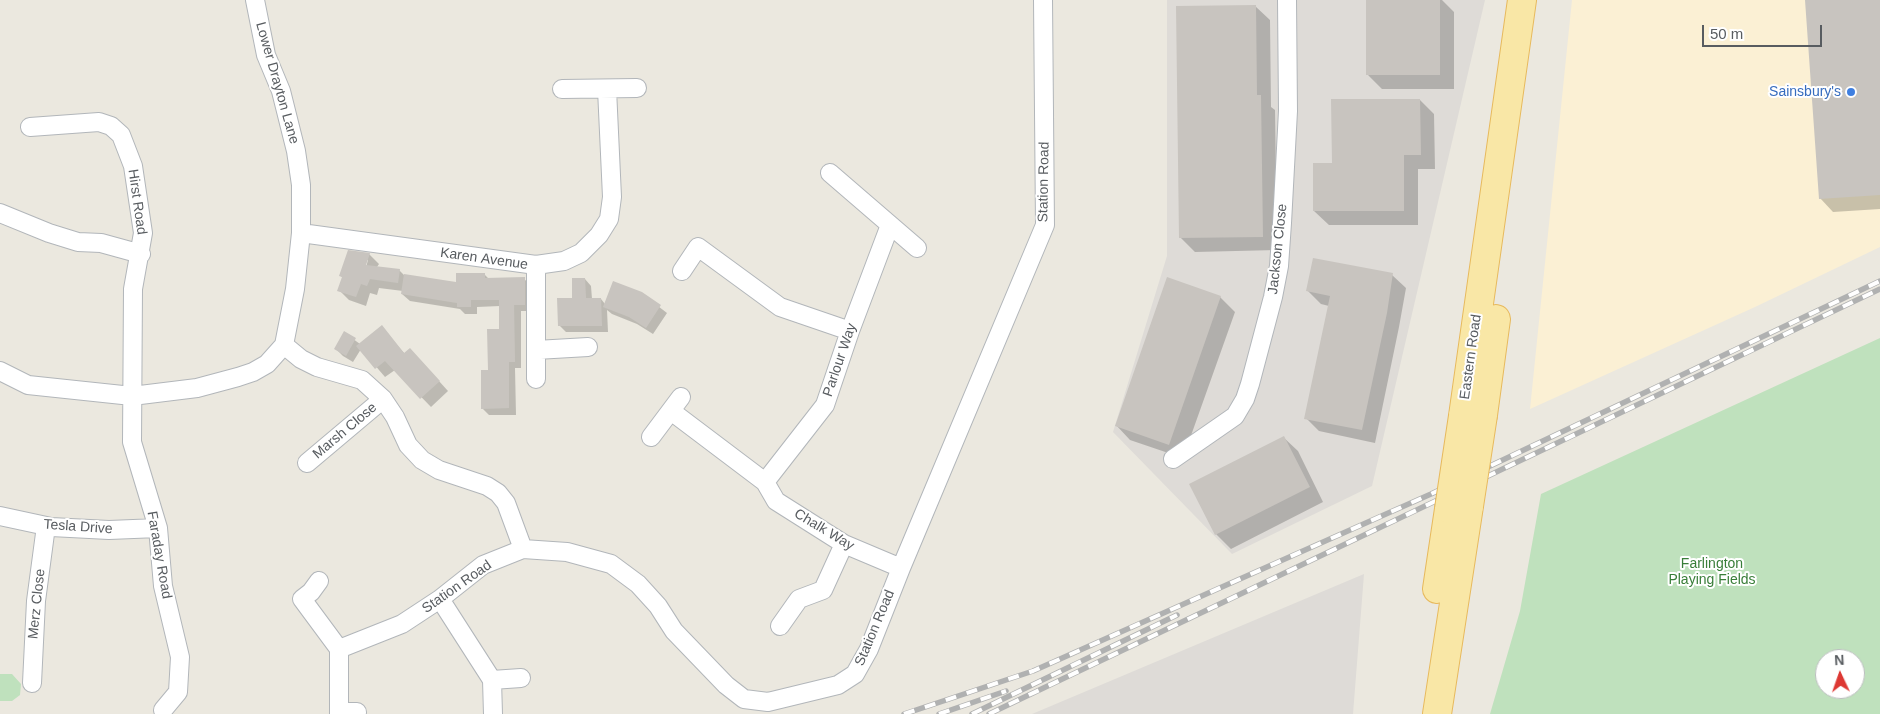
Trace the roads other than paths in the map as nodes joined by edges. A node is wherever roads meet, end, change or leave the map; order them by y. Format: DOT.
graph roads {
  1 [pos="255,0"];
  2 [pos="1043,0"];
  3 [pos="1287,0"];
  4 [pos="1522,0"];
  5 [pos="1540,0"];
  6 [pos="607,88"];
  7 [pos="637,88"];
  8 [pos="562,89"];
  9 [pos="30,127"];
  10 [pos="830,173"];
  11 [pos="0,213"];
  12 [pos="890,225"];
  13 [pos="301,232"];
  14 [pos="917,248"];
  15 [pos="141,254"];
  16 [pos="536,265"];
  17 [pos="682,271"];
  18 [pos="850,331"];
  19 [pos="284,345"];
  20 [pos="588,347"];
  21 [pos="536,350"];
  22 [pos="0,372"];
  23 [pos="536,379"];
  24 [pos="132,396"];
  25 [pos="383,399"];
  26 [pos="1473,415"];
  27 [pos="651,437"];
  28 [pos="1173,459"];
  29 [pos="307,463"];
  30 [pos="766,482"];
  31 [pos="1459,508"];
  32 [pos="0,516"];
  33 [pos="46,526"];
  34 [pos="158,528"];
  35 [pos="844,544"];
  36 [pos="523,549"];
  37 [pos="900,568"];
  38 [pos="319,581"];
  39 [pos="440,599"];
  40 [pos="780,626"];
  41 [pos="339,649"];
  42 [pos="521,678"];
  43 [pos="492,680"];
  44 [pos="32,683"];
  45 [pos="164,710"];
  46 [pos="357,712"];
  47 [pos="339,713"];
  48 [pos="493,714"];
  49 [pos="1419,714"];
  50 [pos="1437,714"];
  1 -- 13 [label="street, Lower Drayton Lane"];
  2 -- 37 [label="street, Station Road"];
  3 -- 28 [label="street, Jackson Close"];
  4 -- 26 [label="main road, Eastern Road"];
  5 -- 26 [label="main road, Eastern Road"];
  6 -- 7 [label="street"];
  6 -- 8 [label="street"];
  6 -- 16 [label="street, Karen Avenue"];
  9 -- 15 [label="street, Hirst Road"];
  10 -- 12 [label="street"];
  11 -- 15 [label="street"];
  12 -- 14 [label="street"];
  12 -- 18 [label="street, Parlour Way"];
  13 -- 16 [label="street, Karen Avenue"];
  13 -- 19 [label="street, Lower Drayton Lane"];
  15 -- 24 [label="street, Hirst Road"];
  16 -- 21 [label="street"];
  17 -- 18 [label="street"];
  18 -- 30 [label="street, Parlour Way"];
  19 -- 24 [label="street, Lower Drayton Lane"];
  19 -- 25 [label="street"];
  20 -- 21 [label="street"];
  21 -- 23 [label="street"];
  22 -- 24 [label="street, Lower Drayton Lane"];
  24 -- 34 [label="street, Faraday Road"];
  25 -- 29 [label="street, Marsh Close"];
  25 -- 36 [label="street"];
  26 -- 31 [label="main road, Eastern Road, bridge"];
  27 -- 30 [label="street"];
  30 -- 35 [label="street, Chalk Way"];
  31 -- 49 [label="main road, Eastern Road"];
  31 -- 50 [label="main road, Eastern Road"];
  32 -- 33 [label="street, Tesla Drive"];
  33 -- 34 [label="street, Tesla Drive"];
  33 -- 44 [label="street, Merz Close"];
  34 -- 45 [label="street, Faraday Road"];
  35 -- 37 [label="street, Chalk Way"];
  35 -- 40 [label="street"];
  36 -- 37 [label="street, Station Road"];
  36 -- 39 [label="street, Station Road"];
  38 -- 41 [label="street"];
  39 -- 41 [label="street, Station Road"];
  39 -- 43 [label="street"];
  41 -- 47 [label="street"];
  42 -- 43 [label="street"];
  43 -- 48 [label="street"];
  46 -- 47 [label="street"];
}
